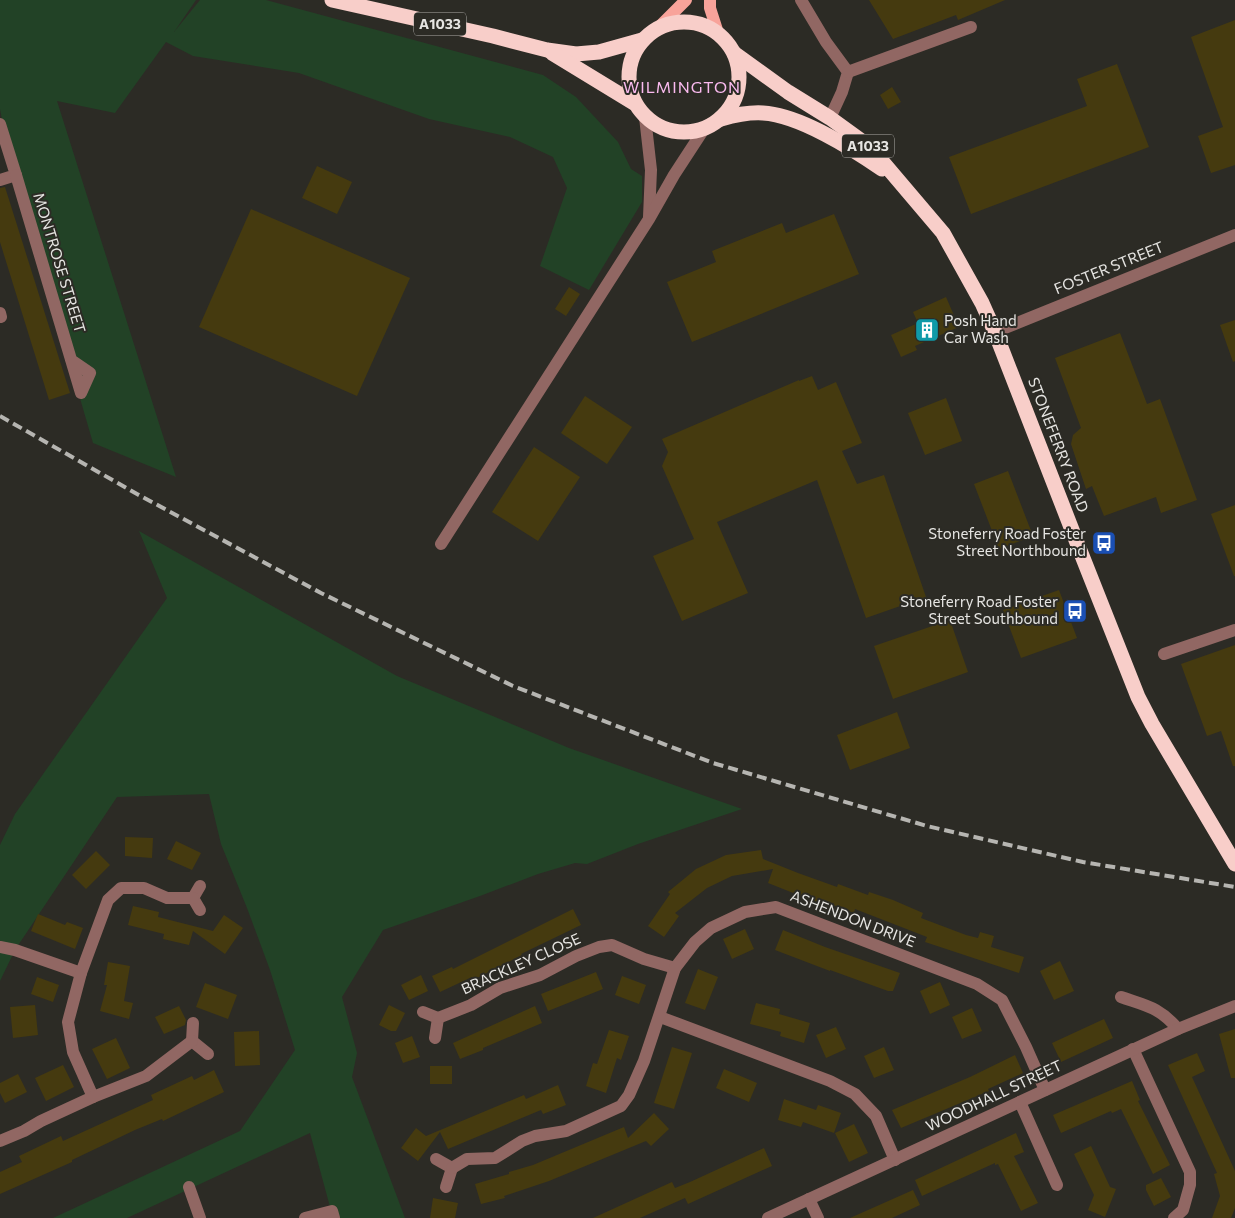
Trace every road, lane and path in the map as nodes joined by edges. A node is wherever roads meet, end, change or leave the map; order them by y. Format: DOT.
graph roads {
  1 [pos="332,0"];
  2 [pos="686,0"];
  3 [pos="710,0"];
  4 [pos="802,0"];
  5 [pos="971,27"];
  6 [pos="659,28"];
  7 [pos="718,33"];
  8 [pos="642,40"];
  9 [pos="547,50"];
  10 [pos="734,53"];
  11 [pos="848,72"];
  12 [pos="634,103"];
  13 [pos="644,117"];
  14 [pos="830,118"];
  15 [pos="721,119"];
  16 [pos="0,124"];
  17 [pos="704,129"];
  18 [pos="16,175"];
  19 [pos="0,180"];
  20 [pos="900,182"];
  21 [pos="649,220"];
  22 [pos="1235,235"];
  23 [pos="995,332"];
  24 [pos="71,360"];
  25 [pos="441,544"];
  26 [pos="1235,630"];
  27 [pos="1164,654"];
  28 [pos="1235,864"];
  29 [pos="200,886"];
  30 [pos="193,898"];
  31 [pos="200,910"];
  32 [pos="0,947"];
  33 [pos="675,968"];
  34 [pos="81,973"];
  35 [pos="1121,997"];
  36 [pos="1235,1006"];
  37 [pos="423,1012"];
  38 [pos="660,1017"];
  39 [pos="438,1018"];
  40 [pos="193,1023"];
  41 [pos="1178,1029"];
  42 [pos="435,1038"];
  43 [pos="192,1041"];
  44 [pos="1133,1049"];
  45 [pos="208,1054"];
  46 [pos="1045,1090"];
  47 [pos="93,1097"];
  48 [pos="1020,1102"];
  49 [pos="0,1141"];
  50 [pos="436,1159"];
  51 [pos="895,1160"];
  52 [pos="452,1168"];
  53 [pos="1057,1185"];
  54 [pos="189,1187"];
  55 [pos="446,1187"];
  56 [pos="810,1199"];
  57 [pos="333,1215"];
  58 [pos="200,1218"];
  59 [pos="305,1218"];
  60 [pos="768,1218"];
  61 [pos="818,1218"];
  62 [pos="1174,1218"];
  1 -- 9 [label="highway, A1033"];
  2 -- 6 [label="main road"];
  3 -- 7 [label="main road"];
  4 -- 11 [label="street"];
  5 -- 11 [label="street"];
  6 -- 7 [label="highway"];
  6 -- 8 [label="highway"];
  7 -- 10 [label="highway"];
  8 -- 9 [label="highway, A1033"];
  8 -- 12 [label="highway"];
  9 -- 12 [label="highway, A1033"];
  10 -- 14 [label="highway, STONEFERRY ROAD / A1033"];
  10 -- 15 [label="highway"];
  11 -- 14 [label="street"];
  12 -- 13 [label="highway"];
  13 -- 17 [label="highway"];
  13 -- 21 [label="street"];
  14 -- 20 [label="highway, STONEFERRY ROAD / A1033"];
  15 -- 17 [label="highway"];
  15 -- 20 [label="highway, STONEFERRY ROAD / A1033"];
  16 -- 18 [label="street, MONTROSE STREET"];
  17 -- 21 [label="street"];
  18 -- 19 [label="street"];
  18 -- 24 [label="street, MONTROSE STREET"];
  20 -- 23 [label="highway, STONEFERRY ROAD / A1033"];
  21 -- 25 [label="street"];
  22 -- 23 [label="street, FOSTER STREET"];
  23 -- 28 [label="highway, STONEFERRY ROAD / A1033"];
  26 -- 27 [label="street"];
  29 -- 30 [label="street"];
  30 -- 31 [label="street"];
  30 -- 34 [label="street"];
  32 -- 34 [label="street"];
  33 -- 38 [label="street, ASHENDON DRIVE"];
  33 -- 39 [label="street, BRACKLEY CLOSE"];
  33 -- 46 [label="street, ASHENDON DRIVE"];
  34 -- 47 [label="street"];
  35 -- 41 [label="street"];
  36 -- 41 [label="street, WOODHALL STREET"];
  37 -- 39 [label="street"];
  38 -- 51 [label="street"];
  38 -- 52 [label="street, ASHENDON DRIVE"];
  39 -- 42 [label="street"];
  40 -- 43 [label="street"];
  41 -- 44 [label="street, WOODHALL STREET"];
  43 -- 45 [label="street"];
  43 -- 47 [label="street"];
  44 -- 46 [label="street, WOODHALL STREET"];
  44 -- 62 [label="street"];
  46 -- 48 [label="street, WOODHALL STREET"];
  47 -- 49 [label="street"];
  48 -- 51 [label="street, WOODHALL STREET"];
  48 -- 53 [label="street"];
  50 -- 52 [label="street"];
  51 -- 56 [label="street, WOODHALL STREET"];
  52 -- 55 [label="street"];
  54 -- 58 [label="street"];
  56 -- 60 [label="street, WOODHALL STREET"];
  56 -- 61 [label="street"];
  57 -- 59 [label="street"];
}
